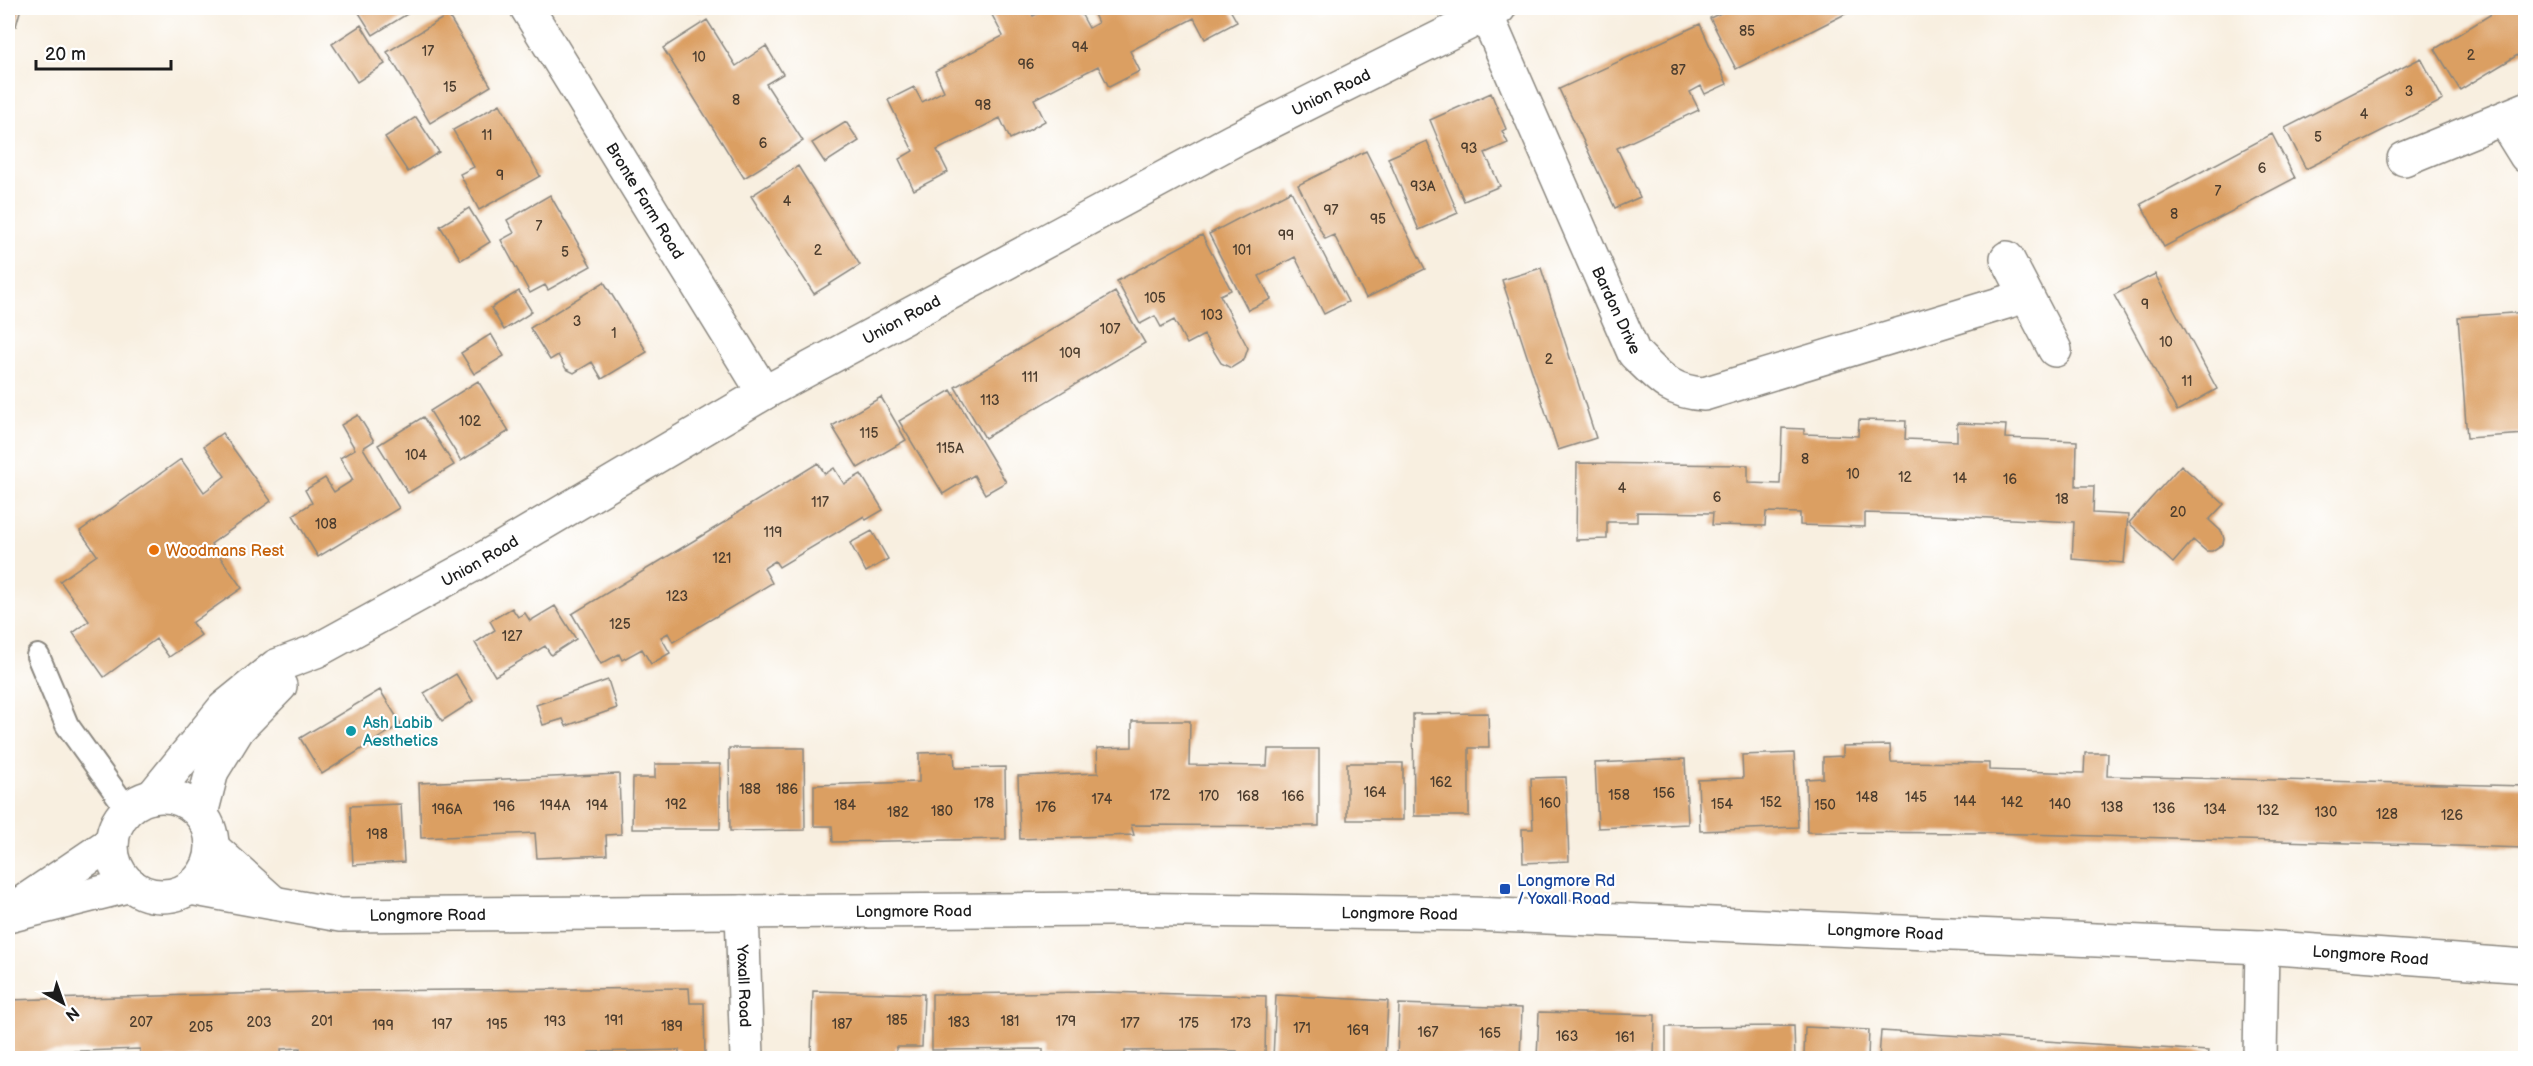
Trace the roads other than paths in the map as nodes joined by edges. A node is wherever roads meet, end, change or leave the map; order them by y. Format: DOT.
graph roads {
  1 [pos="1492,11"];
  2 [pos="543,16"];
  3 [pos="2514,114"];
  4 [pos="2526,156"];
  5 [pos="2404,159"];
  6 [pos="2007,258"];
  7 [pos="2026,296"];
  8 [pos="2055,350"];
  9 [pos="764,393"];
  10 [pos="316,651"];
  11 [pos="38,656"];
  12 [pos="140,803"];
  13 [pos="201,814"];
  14 [pos="112,842"];
  15 [pos="213,848"];
  16 [pos="131,885"];
  17 [pos="190,888"];
  18 [pos="274,903"];
  19 [pos="742,912"];
  20 [pos="8,914"];
  21 [pos="2262,947"];
  22 [pos="2526,966"];
  23 [pos="747,1059"];
  24 [pos="2260,1059"];
  1 -- 7 [label="street, Bardon Drive"];
  1 -- 9 [label="street, Union Road"];
  2 -- 9 [label="street, Bronte Farm Road"];
  3 -- 4 [label="street"];
  3 -- 5 [label="street"];
  6 -- 7 [label="street"];
  7 -- 8 [label="street"];
  9 -- 10 [label="street, Union Road"];
  10 -- 12 [label="street, Union Road"];
  10 -- 13 [label="street, Union Road"];
  11 -- 12 [label="lane"];
  12 -- 13 [label="street"];
  12 -- 14 [label="street"];
  13 -- 15 [label="street"];
  14 -- 16 [label="street"];
  14 -- 20 [label="street"];
  15 -- 17 [label="street"];
  15 -- 18 [label="street"];
  16 -- 17 [label="street"];
  16 -- 20 [label="street"];
  17 -- 18 [label="street, Longmore Road"];
  18 -- 19 [label="street, Longmore Road"];
  19 -- 21 [label="street, Longmore Road"];
  19 -- 23 [label="street, Yoxall Road"];
  21 -- 22 [label="street, Longmore Road"];
  21 -- 24 [label="street"];
}
